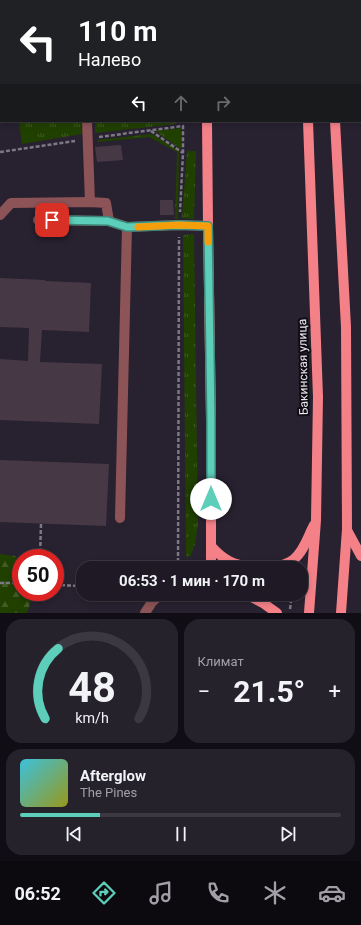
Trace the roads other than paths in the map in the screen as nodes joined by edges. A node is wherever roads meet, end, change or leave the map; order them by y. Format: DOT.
graph roads {
  1 [pos="87,122"];
  2 [pos="207,122"];
  3 [pos="308,122"];
  4 [pos="335,122"];
  5 [pos="90,202"];
  6 [pos="0,216"];
  7 [pos="38,220"];
  8 [pos="108,221"];
  9 [pos="208,226"];
  10 [pos="127,227"];
  11 [pos="120,518"];
  12 [pos="316,520"];
  13 [pos="346,529"];
  14 [pos="211,546"];
  15 [pos="361,556"];
  16 [pos="211,561"];
  17 [pos="228,561"];
  18 [pos="290,561"];
  19 [pos="153,601"];
  20 [pos="261,601"];
  21 [pos="145,613"];
  22 [pos="277,613"];
  23 [pos="309,613"];
  24 [pos="341,613"];
  1 -- 5 [label="lane"];
  2 -- 9 [label="main road"];
  3 -- 12 [label="main road, Бакинская улица"];
  4 -- 13 [label="main road"];
  5 -- 6 [label="lane"];
  5 -- 8 [label="lane"];
  7 -- 8 [label="lane"];
  8 -- 10 [label="lane"];
  9 -- 10 [label="lane"];
  9 -- 14 [label="main road"];
  10 -- 11 [label="lane"];
  12 -- 18 [label="main road"];
  12 -- 23 [label="main road, Бакинская улица"];
  13 -- 15 [label="main road"];
  13 -- 24 [label="main road"];
  14 -- 16 [label="main road"];
  14 -- 17 [label="main road"];
  19 -- 21 [label="lane"];
  20 -- 22 [label="main road"];
}
